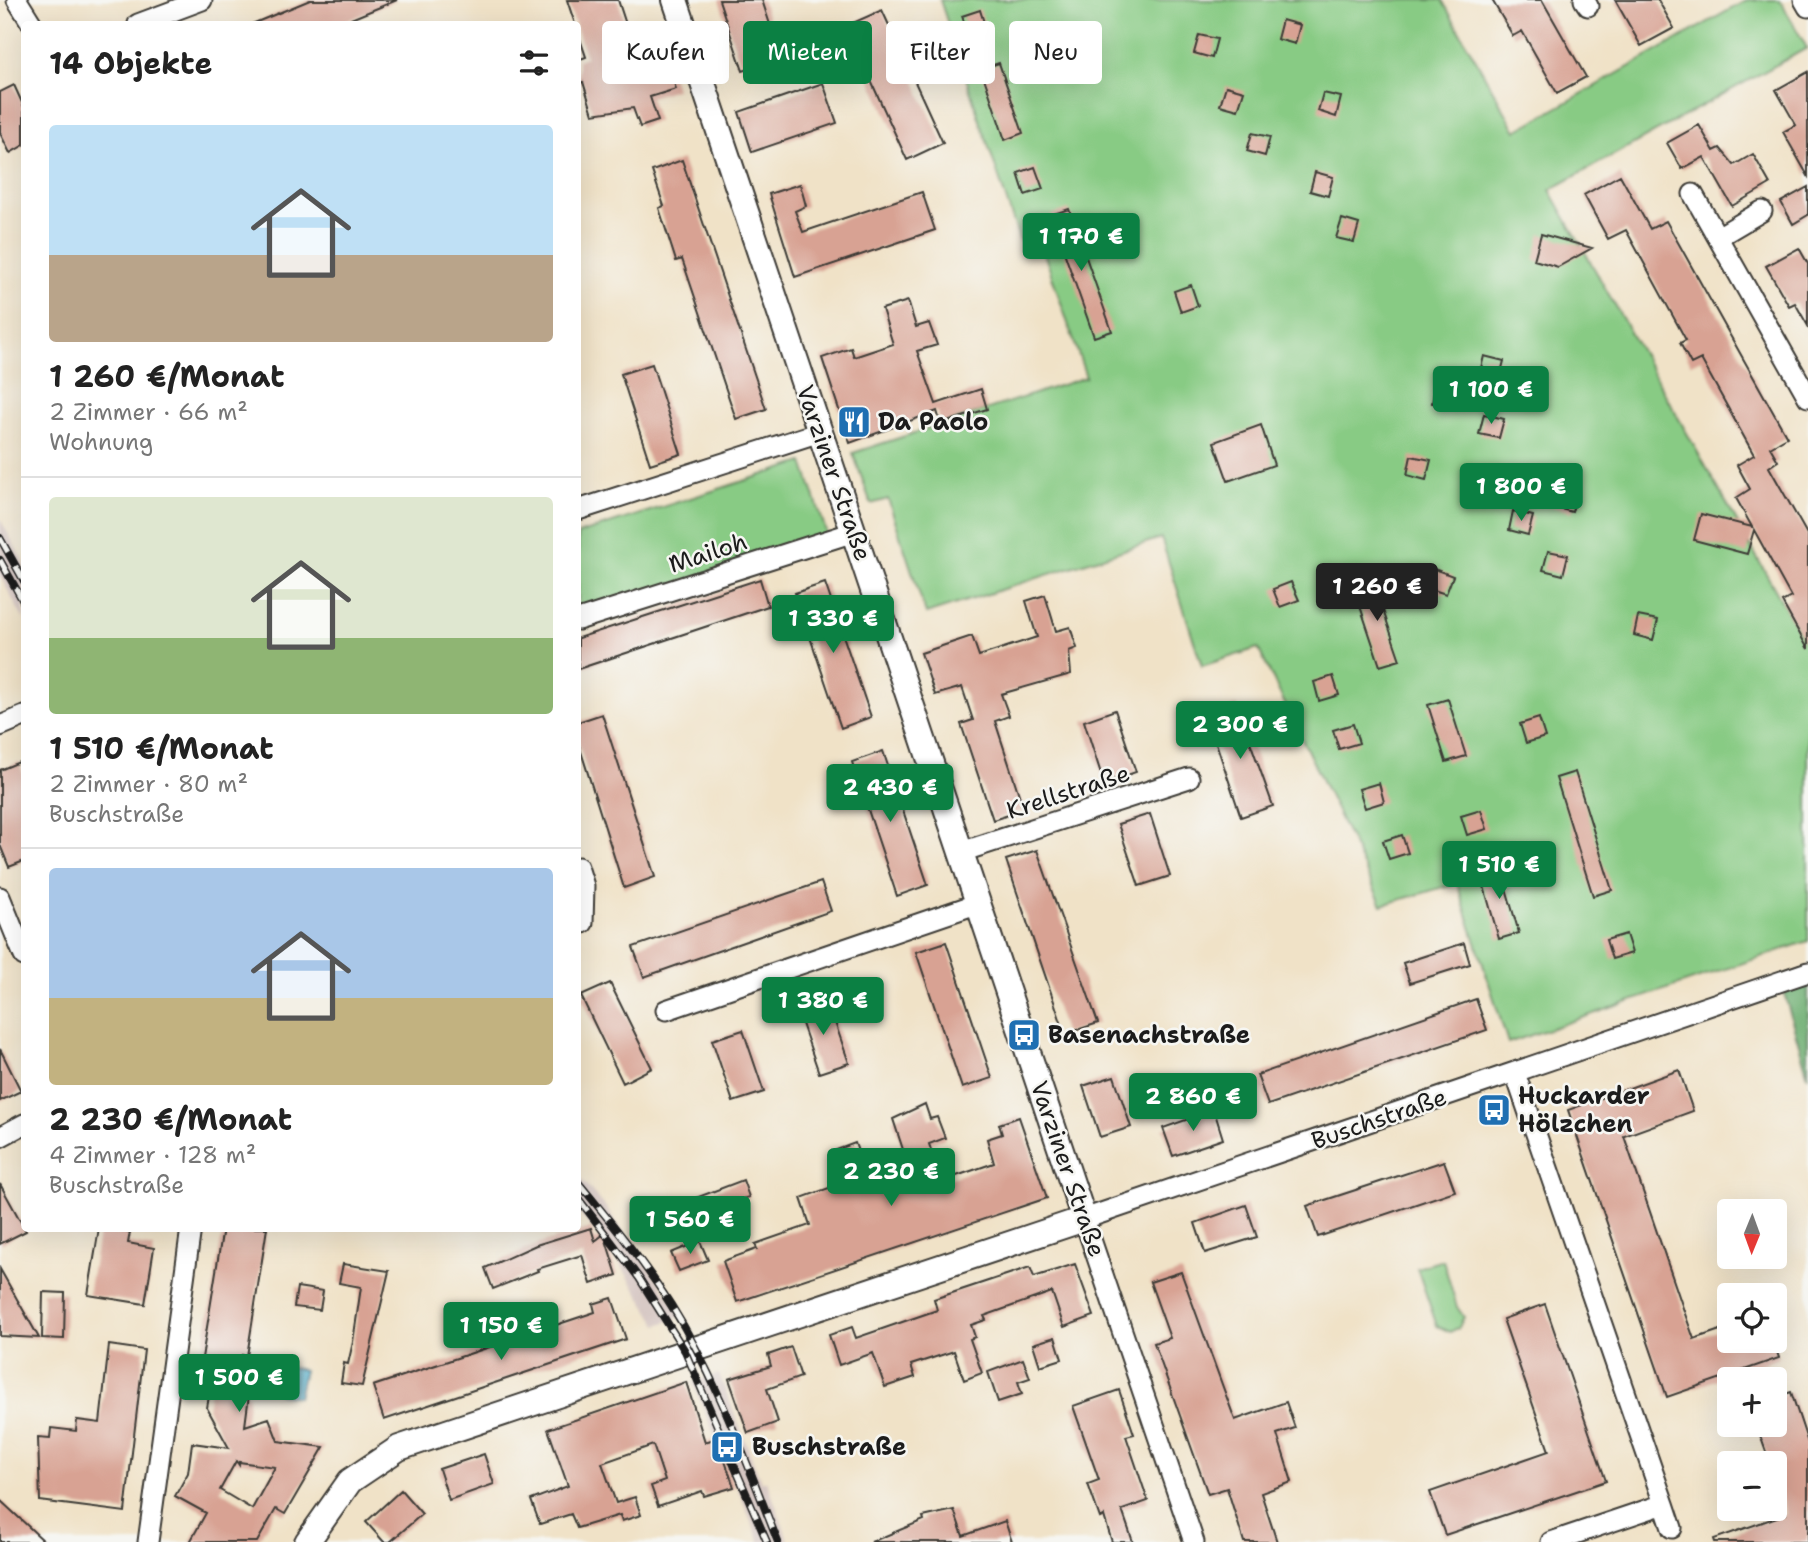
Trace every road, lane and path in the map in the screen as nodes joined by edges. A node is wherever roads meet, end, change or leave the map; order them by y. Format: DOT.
graph roads {
  1 [pos="17,0"];
  2 [pos="202,0"];
  3 [pos="675,0"];
  4 [pos="1804,0"];
  5 [pos="1808,7"];
  6 [pos="30,21"];
  7 [pos="146,21"];
  8 [pos="1693,194"];
  9 [pos="1762,211"];
  10 [pos="1717,237"];
  11 [pos="1808,397"];
  12 [pos="820,432"];
  13 [pos="581,509"];
  14 [pos="854,533"];
  15 [pos="581,619"];
  16 [pos="21,717"];
  17 [pos="0,726"];
  18 [pos="1189,778"];
  19 [pos="961,852"];
  20 [pos="581,876"];
  21 [pos="0,897"];
  22 [pos="979,903"];
  23 [pos="583,923"];
  24 [pos="21,949"];
  25 [pos="1808,972"];
  26 [pos="666,1010"];
  27 [pos="1515,1073"];
  28 [pos="21,1126"];
  29 [pos="0,1137"];
  30 [pos="1084,1219"];
  31 [pos="190,1232"];
  32 [pos="1664,1504"];
  33 [pos="1672,1528"];
  34 [pos="148,1542"];
  35 [pos="307,1542"];
  36 [pos="1194,1542"];
  37 [pos="1551,1542"];
  1 -- 6 [label="street"];
  2 -- 7 [label="street"];
  3 -- 12 [label="street, Varziner Straße"];
  4 -- 5 [label="street"];
  8 -- 10 [label="street"];
  9 -- 10 [label="street"];
  10 -- 11 [label="street"];
  12 -- 13 [label="street"];
  12 -- 14 [label="street, Varziner Straße"];
  14 -- 15 [label="street, Mailoh"];
  14 -- 19 [label="street, Varziner Straße"];
  16 -- 17 [label="street"];
  18 -- 19 [label="street, Krellstraße"];
  19 -- 22 [label="street, Varziner Straße"];
  20 -- 23 [label="street"];
  21 -- 24 [label="street"];
  22 -- 26 [label="street"];
  22 -- 30 [label="street, Varziner Straße"];
  25 -- 27 [label="street, Buschstraße"];
  27 -- 30 [label="street, Buschstraße"];
  27 -- 32 [label="street"];
  28 -- 29 [label="street"];
  30 -- 35 [label="street, Buschstraße"];
  30 -- 36 [label="street, Varziner Straße"];
  31 -- 34 [label="street"];
  32 -- 33 [label="street"];
  32 -- 37 [label="street"];
}
